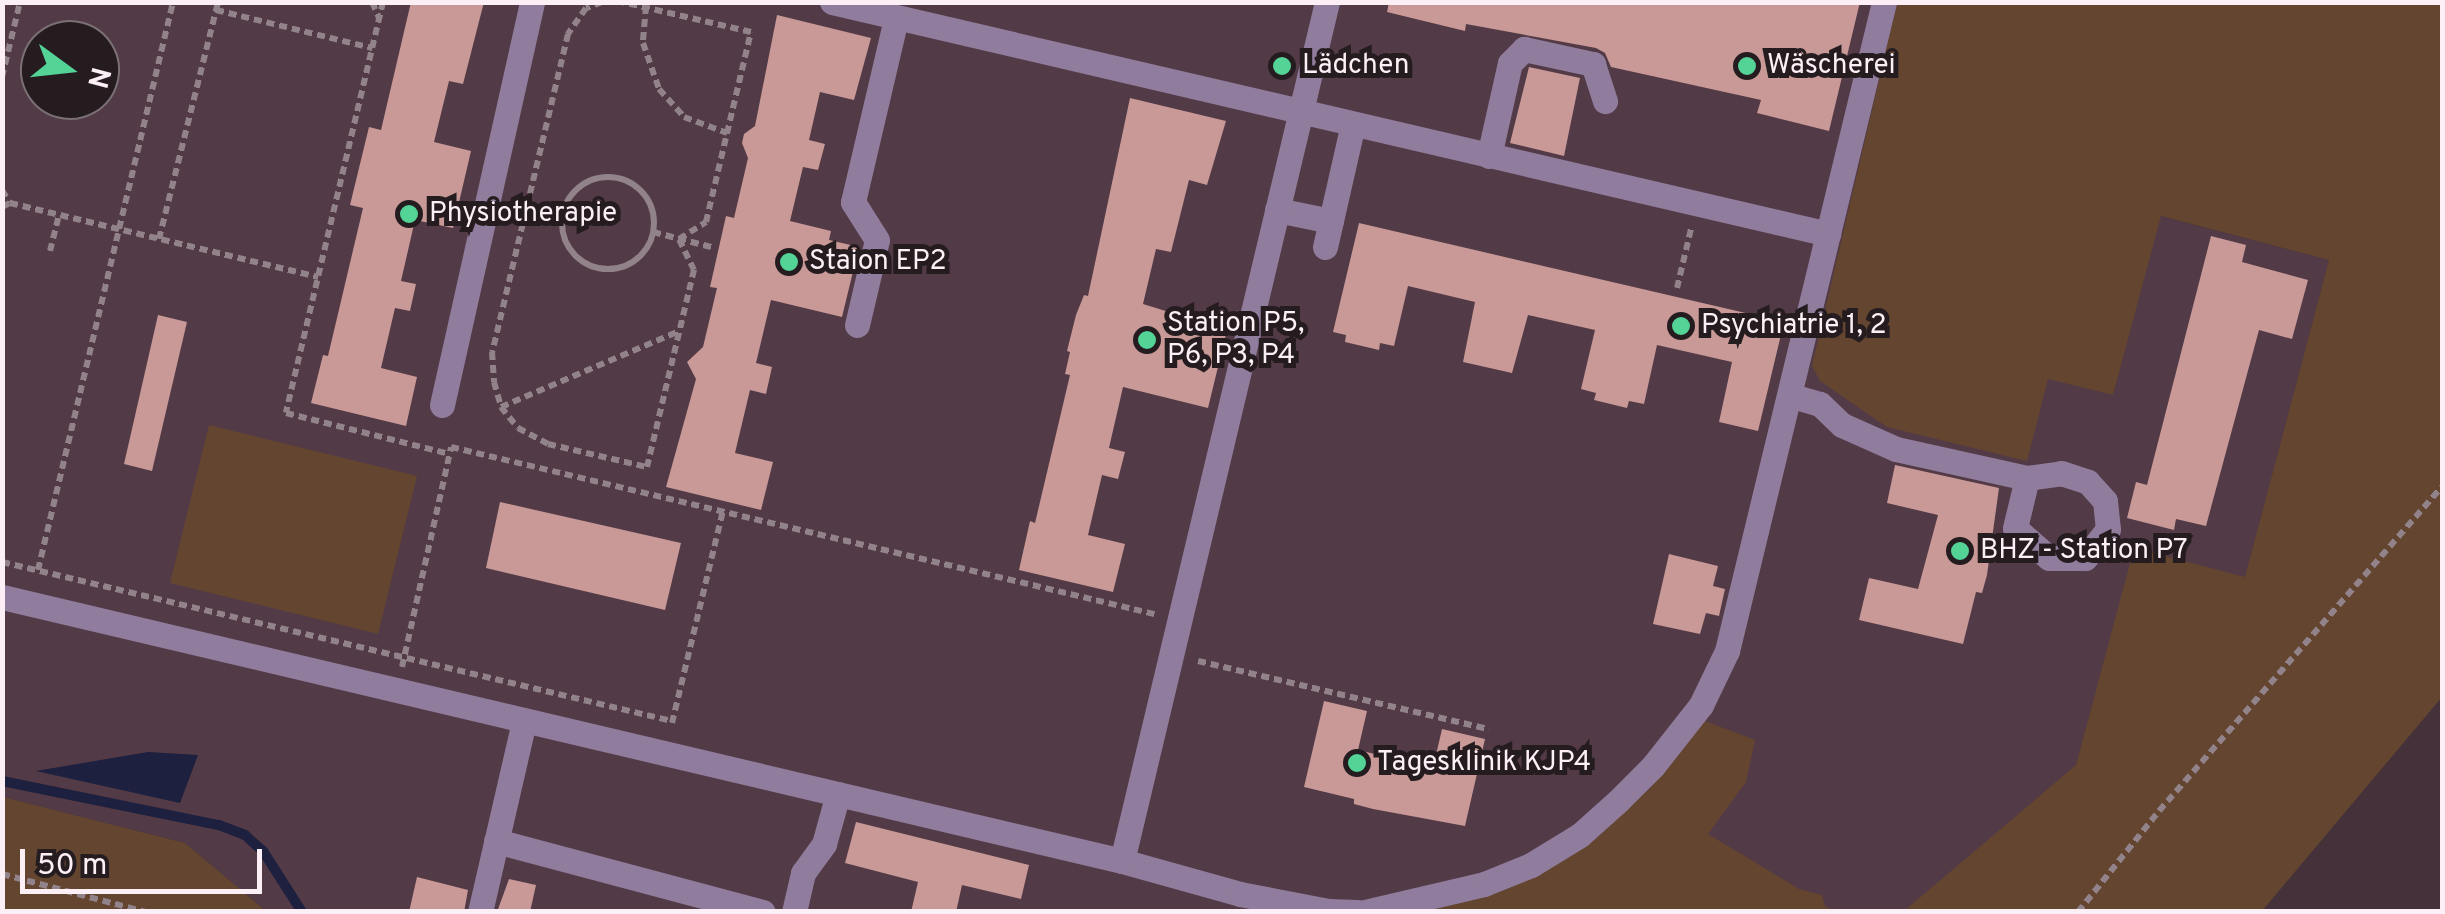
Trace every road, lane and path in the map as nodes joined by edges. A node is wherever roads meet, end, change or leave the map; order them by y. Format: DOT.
graph roads {
  1 [pos="20,2"];
  2 [pos="173,2"];
  3 [pos="372,2"];
  4 [pos="383,2"];
  5 [pos="532,2"];
  6 [pos="602,2"];
  7 [pos="622,2"];
  8 [pos="832,2"];
  9 [pos="1327,2"];
  10 [pos="1884,2"];
  11 [pos="646,4"];
  12 [pos="216,6"];
  13 [pos="896,18"];
  14 [pos="379,19"];
  15 [pos="372,48"];
  16 [pos="2,77"];
  17 [pos="1606,100"];
  18 [pos="1300,112"];
  19 [pos="1353,124"];
  20 [pos="727,132"];
  21 [pos="1489,156"];
  22 [pos="2,190"];
  23 [pos="490,196"];
  24 [pos="1697,204"];
  25 [pos="6,205"];
  26 [pos="528,205"];
  27 [pos="1277,210"];
  28 [pos="563,213"];
  29 [pos="58,215"];
  30 [pos="1330,222"];
  31 [pos="118,229"];
  32 [pos="653,232"];
  33 [pos="1828,234"];
  34 [pos="159,239"];
  35 [pos="679,239"];
  36 [pos="716,248"];
  37 [pos="1325,248"];
  38 [pos="50,251"];
  39 [pos="318,276"];
  40 [pos="1677,288"];
  41 [pos="858,325"];
  42 [pos="680,330"];
  43 [pos="1792,396"];
  44 [pos="442,405"];
  45 [pos="501,407"];
  46 [pos="449,454"];
  47 [pos="2027,478"];
  48 [pos="2442,487"];
  49 [pos="723,510"];
  50 [pos="2,562"];
  51 [pos="38,570"];
  52 [pos="2,598"];
  53 [pos="1180,620"];
  54 [pos="1171,655"];
  55 [pos="405,657"];
  56 [pos="397,691"];
  57 [pos="672,721"];
  58 [pos="524,722"];
  59 [pos="1489,729"];
  60 [pos="666,754"];
  61 [pos="838,794"];
  62 [pos="496,841"];
  63 [pos="1122,861"];
  64 [pos="2,874"];
  65 [pos="146,912"];
  66 [pos="480,912"];
  67 [pos="763,912"];
  68 [pos="794,912"];
  69 [pos="1357,912"];
  70 [pos="1365,912"];
  71 [pos="2078,912"];
  1 -- 16 [label="path"];
  2 -- 31 [label="path"];
  3 -- 14 [label="path"];
  4 -- 14 [label="path"];
  5 -- 23 [label="lane"];
  6 -- 26 [label="path"];
  7 -- 11 [label="path"];
  8 -- 13 [label="lane"];
  9 -- 18 [label="lane"];
  10 -- 33 [label="lane"];
  11 -- 20 [label="path"];
  11 -- 20 [label="path"];
  12 -- 15 [label="path"];
  12 -- 34 [label="path"];
  13 -- 18 [label="lane"];
  13 -- 41 [label="lane"];
  14 -- 15 [label="path"];
  15 -- 39 [label="path"];
  17 -- 21 [label="lane"];
  18 -- 19 [label="lane"];
  18 -- 27 [label="lane"];
  19 -- 21 [label="lane"];
  19 -- 30 [label="lane"];
  20 -- 35 [label="path"];
  21 -- 24 [label="lane"];
  22 -- 25 [label="path"];
  23 -- 26 [label="path"];
  23 -- 44 [label="lane"];
  24 -- 33 [label="lane"];
  24 -- 40 [label="path"];
  25 -- 29 [label="path"];
  26 -- 28 [label="path"];
  26 -- 45 [label="path"];
  27 -- 30 [label="lane"];
  27 -- 53 [label="lane"];
  28 -- 32 [label="path"];
  28 -- 32 [label="path"];
  29 -- 31 [label="path"];
  29 -- 38 [label="path"];
  30 -- 37 [label="lane"];
  31 -- 34 [label="path"];
  31 -- 51 [label="path"];
  32 -- 35 [label="path"];
  33 -- 43 [label="lane"];
  34 -- 39 [label="path"];
  35 -- 36 [label="path"];
  35 -- 42 [label="path"];
  39 -- 46 [label="path"];
  42 -- 45 [label="path"];
  42 -- 45 [label="path"];
  43 -- 47 [label="lane"];
  43 -- 70 [label="lane"];
  46 -- 49 [label="path"];
  46 -- 55 [label="path"];
  48 -- 71 [label="path"];
  49 -- 53 [label="path"];
  49 -- 57 [label="path"];
  50 -- 51 [label="path"];
  51 -- 55 [label="path"];
  52 -- 56 [label="lane"];
  53 -- 54 [label="lane"];
  54 -- 59 [label="path"];
  54 -- 63 [label="lane"];
  55 -- 56 [label="path"];
  55 -- 57 [label="path"];
  56 -- 58 [label="lane"];
  57 -- 60 [label="path"];
  58 -- 60 [label="lane"];
  58 -- 62 [label="lane"];
  60 -- 61 [label="lane"];
  61 -- 63 [label="lane"];
  61 -- 68 [label="lane"];
  62 -- 66 [label="lane"];
  62 -- 67 [label="lane"];
  63 -- 69 [label="lane"];
  64 -- 65 [label="path"];
}
